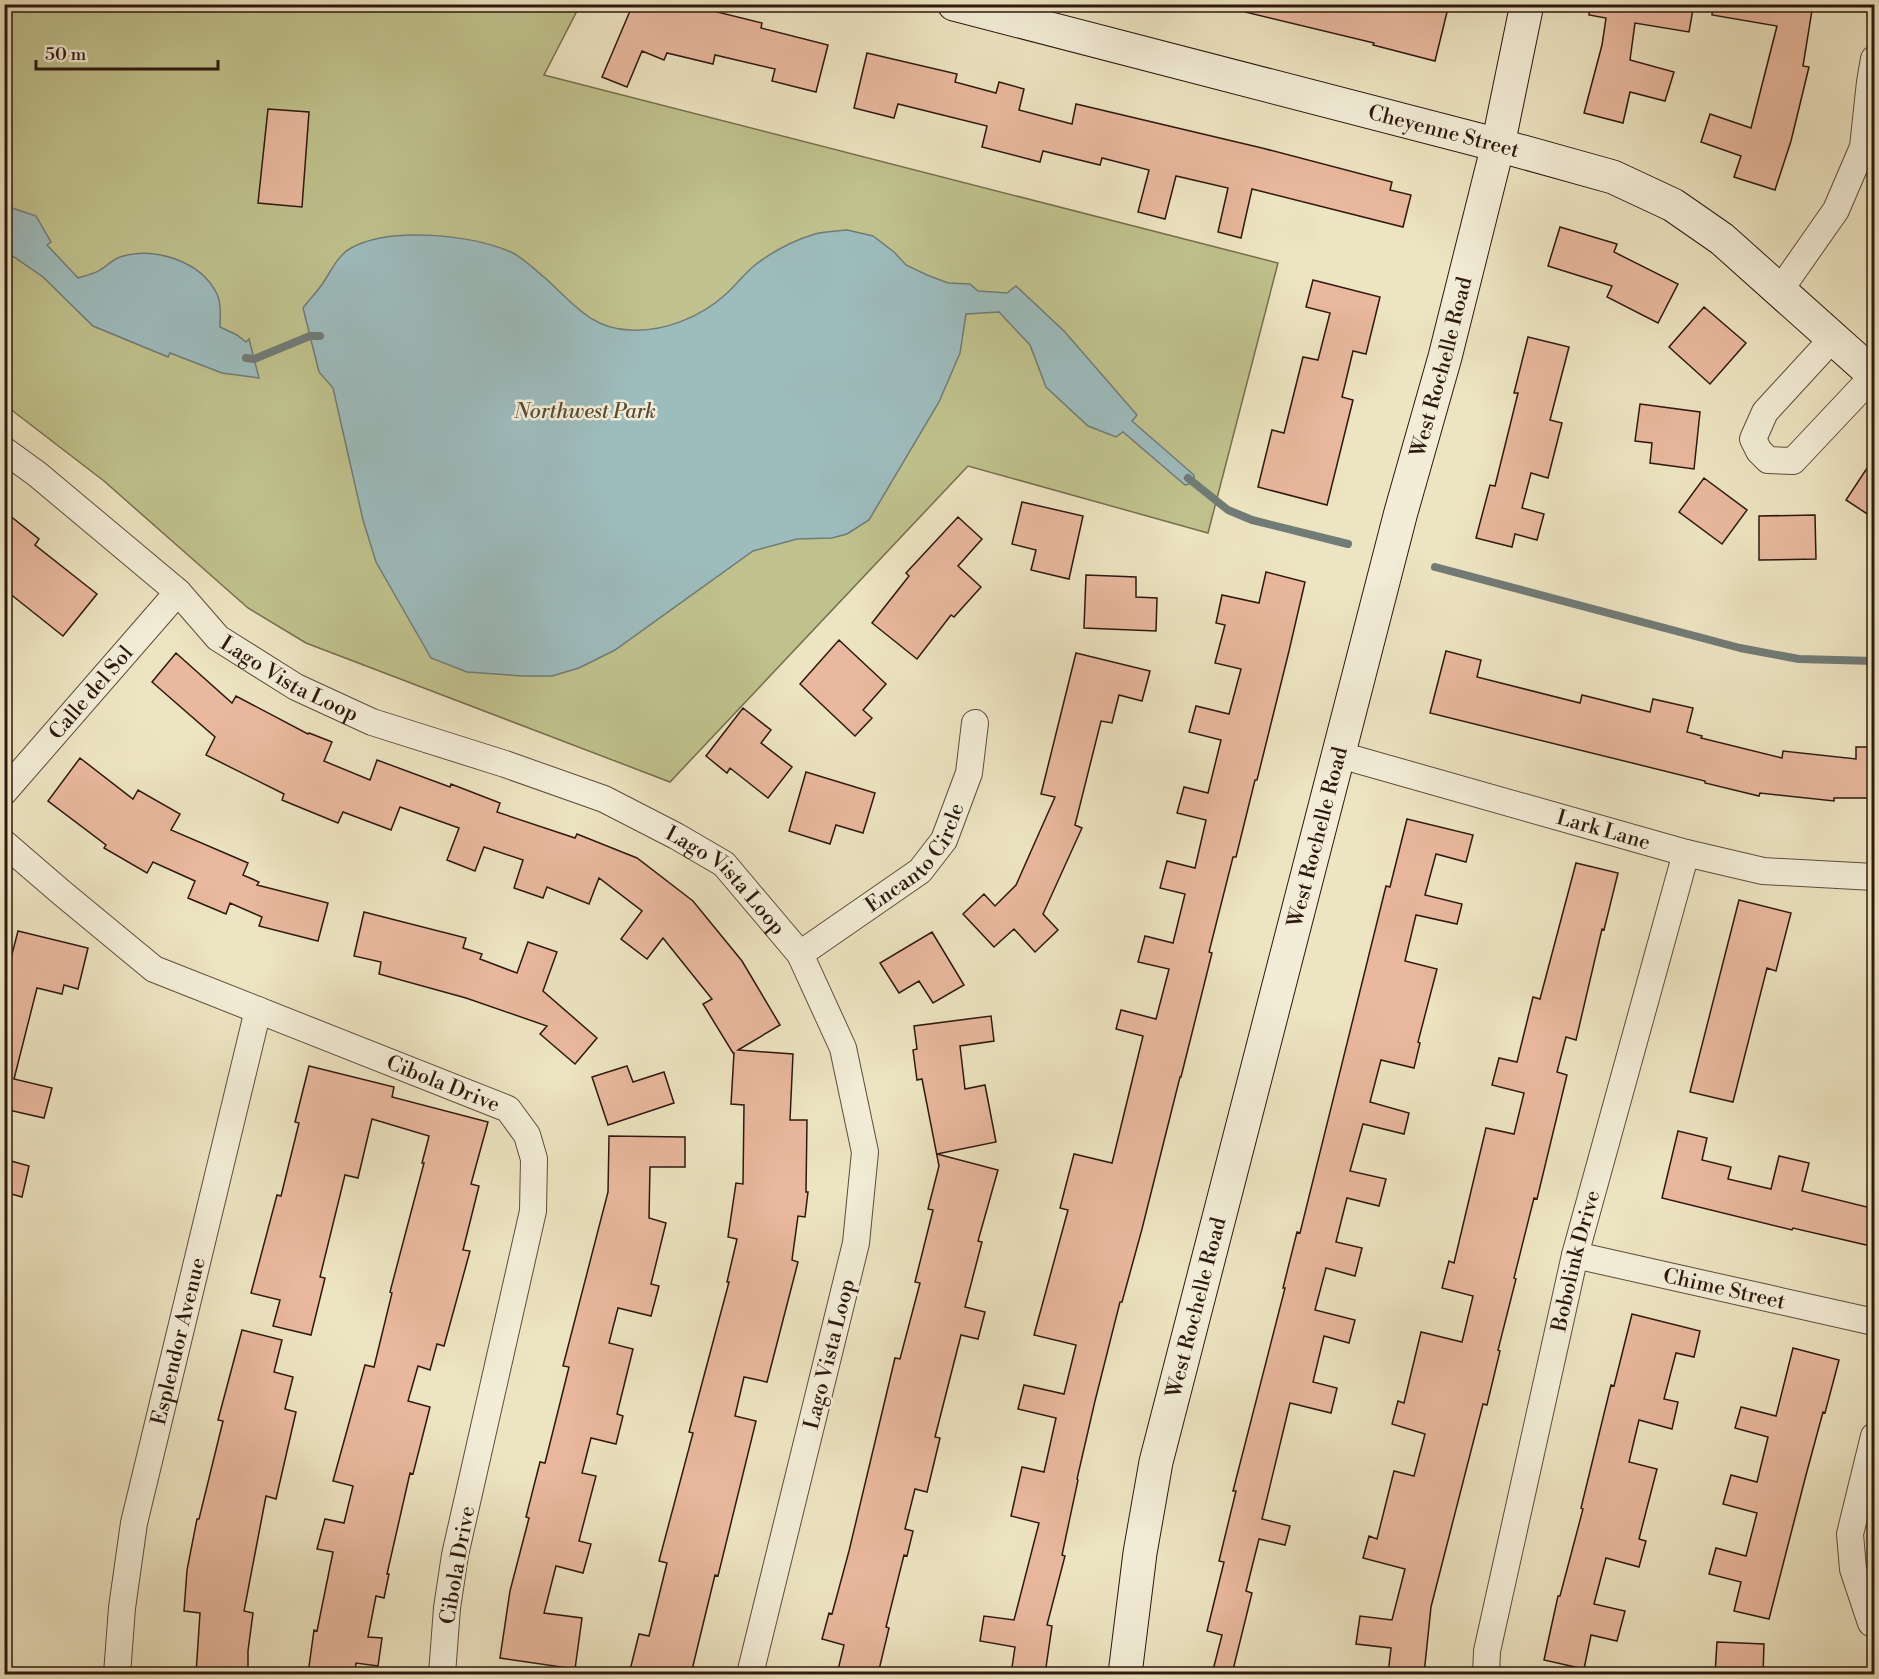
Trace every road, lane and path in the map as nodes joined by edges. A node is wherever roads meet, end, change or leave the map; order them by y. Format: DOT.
graph roads {
  1 [pos="954,4"];
  2 [pos="1527,4"];
  3 [pos="1875,59"];
  4 [pos="1497,145"];
  5 [pos="1780,290"];
  6 [pos="1833,338"];
  7 [pos="1875,375"];
  8 [pos="4,450"];
  9 [pos="178,592"];
  10 [pos="975,723"];
  11 [pos="1340,755"];
  12 [pos="4,792"];
  13 [pos="4,843"];
  14 [pos="1686,853"];
  15 [pos="1875,877"];
  16 [pos="800,954"];
  17 [pos="258,1011"];
  18 [pos="1575,1256"];
  19 [pos="1875,1322"];
  20 [pos="1875,1436"];
  21 [pos="1871,1623"];
  22 [pos="117,1674"];
  23 [pos="442,1674"];
  24 [pos="750,1674"];
  25 [pos="1125,1674"];
  26 [pos="1486,1674"];
  1 -- 4 [label="street, Cheyenne Street"];
  2 -- 4 [label="street, West Rochelle Road"];
  3 -- 5 [label="street"];
  4 -- 5 [label="street, Cheyenne Street"];
  4 -- 11 [label="street, West Rochelle Road"];
  5 -- 6 [label="street, Cheyenne Street"];
  6 -- 7 [label="street, Cheyenne Street"];
  6 -- 7 [label="street"];
  8 -- 9 [label="street, Lago Vista Loop"];
  9 -- 12 [label="street, Calle del Sol"];
  9 -- 16 [label="street, Lago Vista Loop"];
  10 -- 16 [label="street, Encanto Circle"];
  11 -- 14 [label="street, Lark Lane"];
  11 -- 25 [label="street, West Rochelle Road"];
  13 -- 17 [label="street, Cibola Drive"];
  14 -- 15 [label="street, Lark Lane"];
  14 -- 18 [label="street, Bobolink Drive"];
  16 -- 24 [label="street, Lago Vista Loop"];
  17 -- 22 [label="street, Esplendor Avenue"];
  17 -- 23 [label="street, Cibola Drive"];
  18 -- 19 [label="street, Chime Street"];
  18 -- 26 [label="street, Bobolink Drive"];
  20 -- 21 [label="street"];
}
